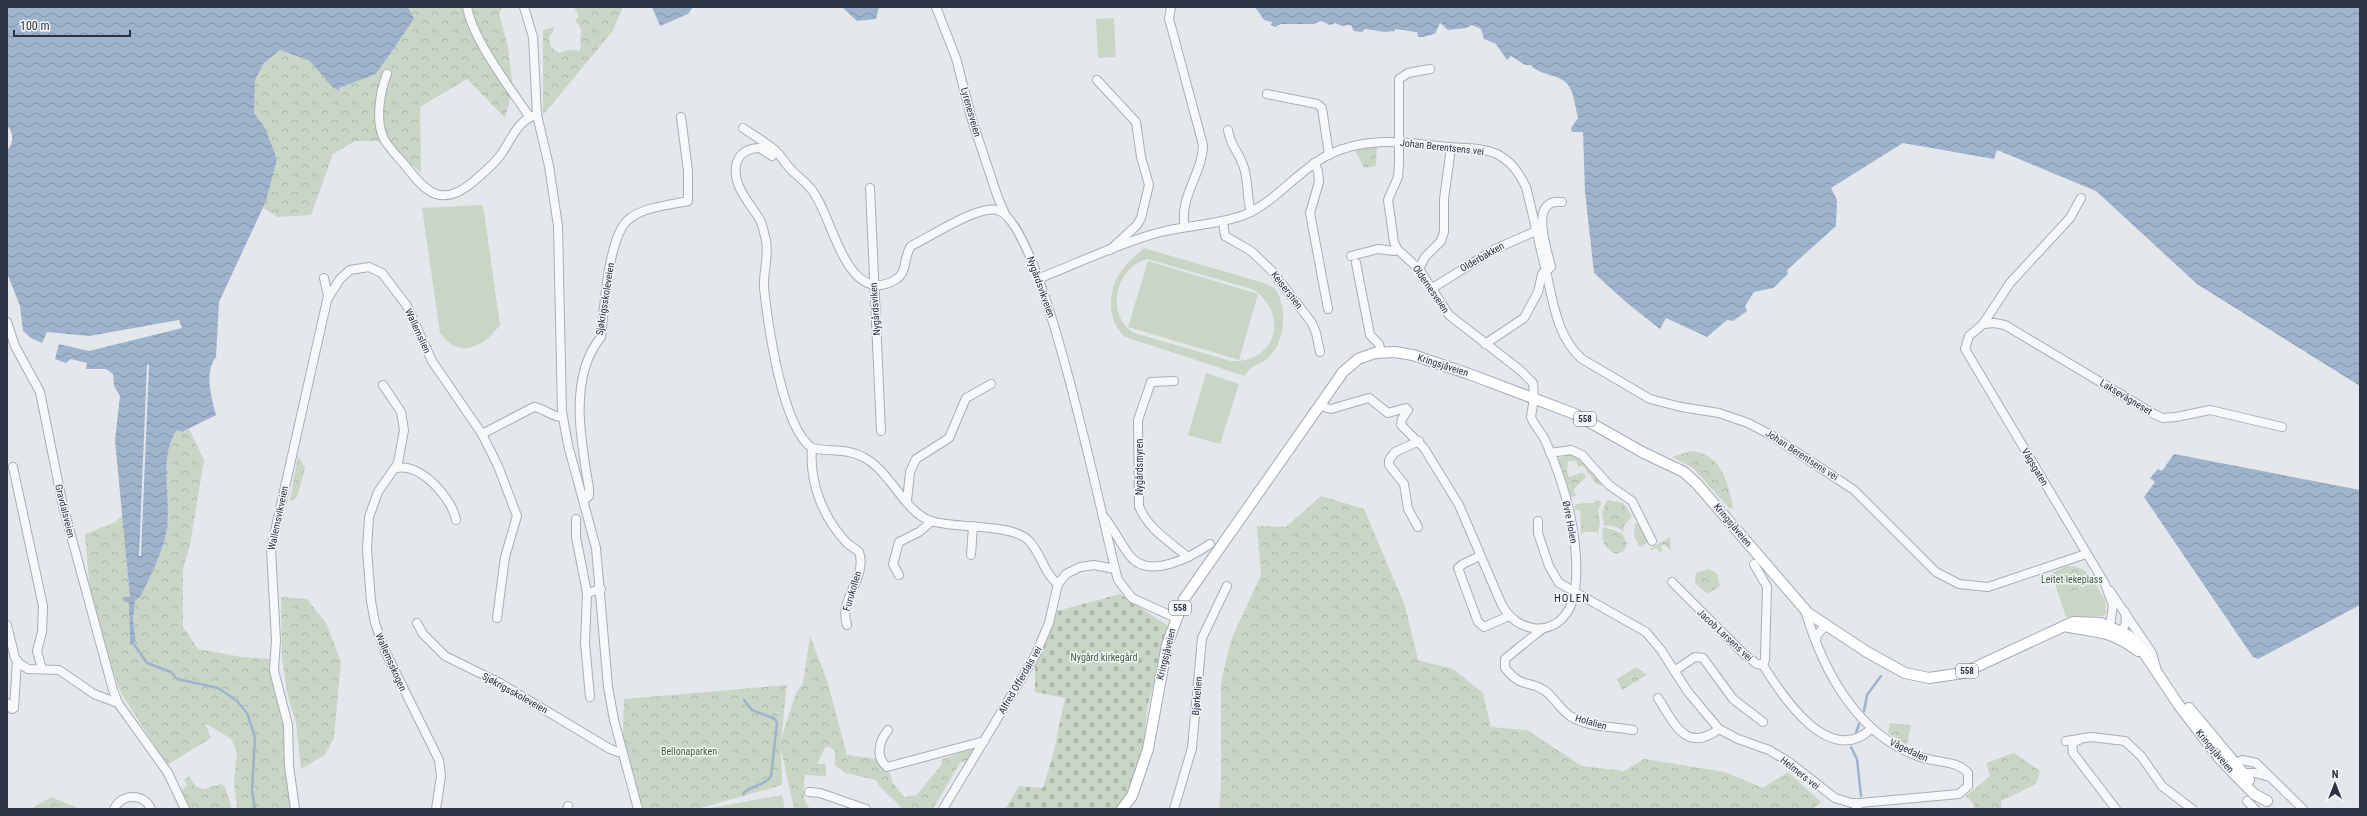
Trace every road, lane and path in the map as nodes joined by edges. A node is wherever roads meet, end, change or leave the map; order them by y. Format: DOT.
graph roads {
  1 [pos="467,7"];
  2 [pos="524,7"];
  3 [pos="936,7"];
  4 [pos="1171,7"];
  5 [pos="1430,69"];
  6 [pos="386,74"];
  7 [pos="1097,80"];
  8 [pos="1267,94"];
  9 [pos="533,116"];
  10 [pos="681,117"];
  11 [pos="743,128"];
  12 [pos="1228,130"];
  13 [pos="1400,142"];
  14 [pos="1451,148"];
  15 [pos="1329,155"];
  16 [pos="1314,163"];
  17 [pos="787,166"];
  18 [pos="870,188"];
  19 [pos="2081,198"];
  20 [pos="1562,202"];
  21 [pos="1250,212"];
  22 [pos="1006,216"];
  23 [pos="1223,222"];
  24 [pos="1185,227"];
  25 [pos="1536,231"];
  26 [pos="1397,249"];
  27 [pos="1110,251"];
  28 [pos="1351,256"];
  29 [pos="1356,263"];
  30 [pos="1419,269"];
  31 [pos="1546,273"];
  32 [pos="324,278"];
  33 [pos="1040,278"];
  34 [pos="873,285"];
  35 [pos="1431,289"];
  36 [pos="326,304"];
  37 [pos="1328,309"];
  38 [pos="7,322"];
  39 [pos="1983,324"];
  40 [pos="1485,344"];
  41 [pos="1320,352"];
  42 [pos="1381,352"];
  43 [pos="1174,381"];
  44 [pos="991,384"];
  45 [pos="383,385"];
  46 [pos="1534,398"];
  47 [pos="1320,406"];
  48 [pos="563,417"];
  49 [pos="2282,427"];
  50 [pos="881,431"];
  51 [pos="482,434"];
  52 [pos="1419,441"];
  53 [pos="812,448"];
  54 [pos="1550,453"];
  55 [pos="13,467"];
  56 [pos="396,468"];
  57 [pos="584,500"];
  58 [pos="907,501"];
  59 [pos="1102,514"];
  60 [pos="576,519"];
  61 [pos="456,520"];
  62 [pos="932,521"];
  63 [pos="1538,521"];
  64 [pos="973,526"];
  65 [pos="1418,527"];
  66 [pos="1652,541"];
  67 [pos="1210,544"];
  68 [pos="2086,554"];
  69 [pos="971,555"];
  70 [pos="1480,556"];
  71 [pos="1188,557"];
  72 [pos="1754,564"];
  73 [pos="1115,569"];
  74 [pos="899,575"];
  75 [pos="1672,582"];
  76 [pos="1058,584"];
  77 [pos="2105,584"];
  78 [pos="1227,586"];
  79 [pos="601,589"];
  80 [pos="587,593"];
  81 [pos="1575,593"];
  82 [pos="1805,610"];
  83 [pos="2125,612"];
  84 [pos="1509,616"];
  85 [pos="496,618"];
  86 [pos="1176,618"];
  87 [pos="417,623"];
  88 [pos="7,624"];
  89 [pos="848,625"];
  90 [pos="1826,626"];
  91 [pos="1526,627"];
  92 [pos="1542,629"];
  93 [pos="2115,631"];
  94 [pos="1527,640"];
  95 [pos="1816,641"];
  96 [pos="17,660"];
  97 [pos="1762,664"];
  98 [pos="42,669"];
  99 [pos="1674,671"];
  100 [pos="2158,674"];
  101 [pos="590,697"];
  102 [pos="1658,698"];
  103 [pos="7,703"];
  104 [pos="118,703"];
  105 [pos="1763,722"];
  106 [pos="1871,728"];
  107 [pos="1719,729"];
  108 [pos="888,730"];
  109 [pos="1633,730"];
  110 [pos="2080,740"];
  111 [pos="984,741"];
  112 [pos="2066,741"];
  113 [pos="622,751"];
  114 [pos="2233,768"];
  115 [pos="2242,773"];
  116 [pos="2270,777"];
  117 [pos="809,792"];
  118 [pos="2247,801"];
  119 [pos="2271,805"];
  120 [pos="1858,806"];
  121 [pos="114,809"];
  122 [pos="151,809"];
  123 [pos="185,809"];
  124 [pos="296,809"];
  125 [pos="436,809"];
  126 [pos="638,809"];
  127 [pos="866,809"];
  128 [pos="943,809"];
  129 [pos="1122,809"];
  130 [pos="1174,809"];
  131 [pos="2116,809"];
  132 [pos="2192,809"];
  133 [pos="2255,809"];
  134 [pos="2303,809"];
  1 -- 9 [label="street, Sjøkrigsskoleveien"];
  2 -- 9 [label="street, Sjøkrigsskoleveien"];
  3 -- 22 [label="street, Lyrenesveien"];
  4 -- 24 [label="street"];
  5 -- 13 [label="street"];
  6 -- 9 [label="street"];
  7 -- 27 [label="street, Johan Berentsens vei"];
  8 -- 15 [label="street"];
  9 -- 48 [label="street, Sjøkrigsskoleveien"];
  10 -- 57 [label="street, Sjøkrigsskoleveien"];
  11 -- 17 [label="street"];
  12 -- 21 [label="street"];
  13 -- 14 [label="street, Johan Berentsens vei"];
  13 -- 15 [label="street, Johan Berentsens vei"];
  13 -- 26 [label="street"];
  14 -- 25 [label="street, Johan Berentsens vei"];
  14 -- 30 [label="street"];
  15 -- 16 [label="street, Johan Berentsens vei"];
  16 -- 21 [label="street, Johan Berentsens vei"];
  16 -- 37 [label="street"];
  17 -- 34 [label="street"];
  17 -- 53 [label="street"];
  18 -- 34 [label="street, Nygårdsviken"];
  19 -- 39 [label="street"];
  20 -- 31 [label="street, Johan Berentsens vei"];
  21 -- 23 [label="street, Johan Berentsens vei"];
  22 -- 33 [label="street, Nygårdsvikveien"];
  22 -- 34 [label="street"];
  23 -- 24 [label="street, Johan Berentsens vei"];
  23 -- 41 [label="street, Keiserstien"];
  24 -- 27 [label="street, Johan Berentsens vei"];
  25 -- 31 [label="street, Johan Berentsens vei"];
  25 -- 35 [label="street, Olderbakken"];
  26 -- 28 [label="street"];
  26 -- 30 [label="street, Oldernesveien"];
  27 -- 33 [label="street, Johan Berentsens vei"];
  29 -- 42 [label="street"];
  30 -- 35 [label="street, Oldernesveien"];
  31 -- 40 [label="street, Johan Berentsens vei"];
  31 -- 68 [label="street, Johan Berentsens vei"];
  32 -- 36 [label="street, Wallemsvikveien"];
  33 -- 59 [label="street, Nygårdsvikveien"];
  34 -- 50 [label="street, Nygårdsviken"];
  35 -- 40 [label="street, Oldernesveien"];
  36 -- 51 [label="street, Wallemslien"];
  36 -- 124 [label="street, Wallemsvikveien"];
  38 -- 104 [label="street, Gravdalsveien"];
  39 -- 49 [label="street, Laksevågneset"];
  39 -- 68 [label="street, Vågsgaten"];
  40 -- 46 [label="street, Oldernesveien"];
  42 -- 46 [label="main road, Kringsjåveien / 558"];
  42 -- 47 [label="main road, Kringsjåveien / 558"];
  43 -- 71 [label="street, Nygårdsmyren"];
  44 -- 58 [label="street"];
  45 -- 56 [label="street, Wallemsskogen"];
  46 -- 54 [label="street, Øvre Holen"];
  46 -- 82 [label="main road, Kringsjåveien / 558"];
  47 -- 52 [label="street"];
  47 -- 86 [label="main road, Kringsjåveien / 558"];
  48 -- 51 [label="street"];
  48 -- 57 [label="street, Sjøkrigsskoleveien"];
  51 -- 85 [label="street, Wallemslien"];
  52 -- 65 [label="street"];
  52 -- 70 [label="street"];
  53 -- 58 [label="street"];
  53 -- 89 [label="street, Furukollen"];
  54 -- 66 [label="street"];
  54 -- 81 [label="street, Øvre Holen"];
  55 -- 98 [label="street"];
  56 -- 61 [label="street"];
  56 -- 125 [label="street, Wallemsskogen"];
  57 -- 79 [label="street, Sjøkrigsskoleveien"];
  58 -- 62 [label="street"];
  59 -- 71 [label="street"];
  59 -- 73 [label="street, Nygårdsvikveien"];
  60 -- 80 [label="street"];
  62 -- 64 [label="street"];
  62 -- 74 [label="street"];
  63 -- 81 [label="street"];
  64 -- 69 [label="street"];
  64 -- 76 [label="street"];
  67 -- 71 [label="street"];
  68 -- 77 [label="street, Vågsgaten"];
  70 -- 84 [label="street"];
  70 -- 84 [label="street"];
  72 -- 97 [label="street"];
  73 -- 76 [label="street"];
  73 -- 86 [label="street, Nygårdsvikveien"];
  75 -- 97 [label="street, Jacob Larsens vei"];
  76 -- 111 [label="street, Alfred Offerdals vei"];
  77 -- 83 [label="street, Vågsgaten"];
  77 -- 93 [label="street, Vågsgaten"];
  78 -- 130 [label="street, Bjørkelien"];
  79 -- 80 [label="street"];
  79 -- 113 [label="street, Sjøkrigsskoleveien"];
  80 -- 101 [label="street"];
  81 -- 92 [label="street, Øvre Holen"];
  81 -- 99 [label="street, Helmers vei"];
  82 -- 90 [label="main road, Kringsjåveien / 558"];
  82 -- 95 [label="street, Vågedalen"];
  83 -- 93 [label="street"];
  83 -- 100 [label="street, Vågsgaten"];
  84 -- 91 [label="street"];
  86 -- 129 [label="main road, Kringsjåveien / 558"];
  87 -- 113 [label="street, Sjøkrigsskoleveien"];
  88 -- 96 [label="street"];
  90 -- 93 [label="main road, Kringsjåveien / 558"];
  90 -- 95 [label="street"];
  91 -- 92 [label="street"];
  91 -- 94 [label="street"];
  92 -- 94 [label="street, Holalien"];
  93 -- 100 [label="main road, Kringsjåveien / 558"];
  94 -- 109 [label="street, Holalien"];
  95 -- 106 [label="street, Vågedalen"];
  96 -- 98 [label="street"];
  96 -- 103 [label="street"];
  97 -- 106 [label="street, Jacob Larsens vei"];
  98 -- 104 [label="street"];
  99 -- 105 [label="street"];
  99 -- 107 [label="street, Helmers vei"];
  100 -- 114 [label="main road, Kringsjåveien / 558"];
  102 -- 107 [label="street"];
  104 -- 123 [label="street, Gravdalsveien"];
  106 -- 120 [label="street, Vågedalen"];
  107 -- 120 [label="street, Helmers vei"];
  108 -- 111 [label="street"];
  110 -- 112 [label="street"];
  110 -- 131 [label="street"];
  110 -- 132 [label="street"];
  111 -- 128 [label="street, Alfred Offerdals vei"];
  113 -- 126 [label="street, Sjøkrigsskoleveien"];
  114 -- 115 [label="main road, Kringsjåveien / 558"];
  114 -- 116 [label="street"];
  114 -- 119 [label="main road, Kringsjåveien / 558"];
  115 -- 116 [label="street"];
  115 -- 119 [label="main road, Kringsjåveien / 558"];
  116 -- 134 [label="street"];
  117 -- 127 [label="street"];
  118 -- 133 [label="street"];
  121 -- 122 [label="street"];
}
